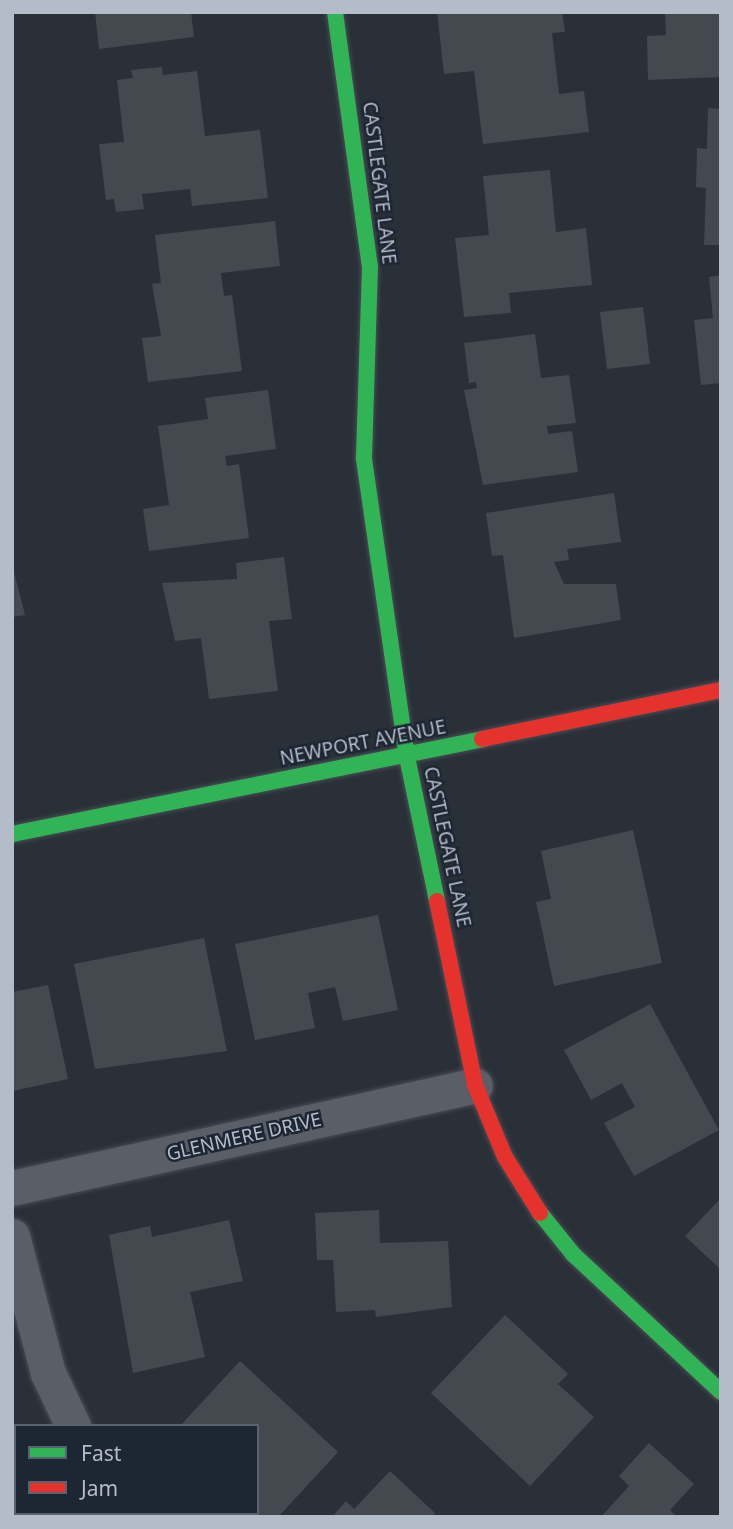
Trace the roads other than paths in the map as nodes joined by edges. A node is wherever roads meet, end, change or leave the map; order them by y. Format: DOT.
graph roads {
  1 [pos="335,12"];
  2 [pos="721,690"];
  3 [pos="407,757"];
  4 [pos="12,834"];
  5 [pos="475,1085"];
  6 [pos="12,1188"];
  7 [pos="12,1236"];
  8 [pos="721,1392"];
  9 [pos="72,1424"];
  1 -- 3 [label="street, CASTLEGATE LANE"];
  2 -- 3 [label="street, NEWPORT AVENUE"];
  3 -- 4 [label="street, NEWPORT AVENUE"];
  3 -- 5 [label="street, CASTLEGATE LANE"];
  5 -- 6 [label="street, GLENMERE DRIVE"];
  5 -- 8 [label="street, CASTLEGATE LANE"];
  7 -- 9 [label="street"];
}
